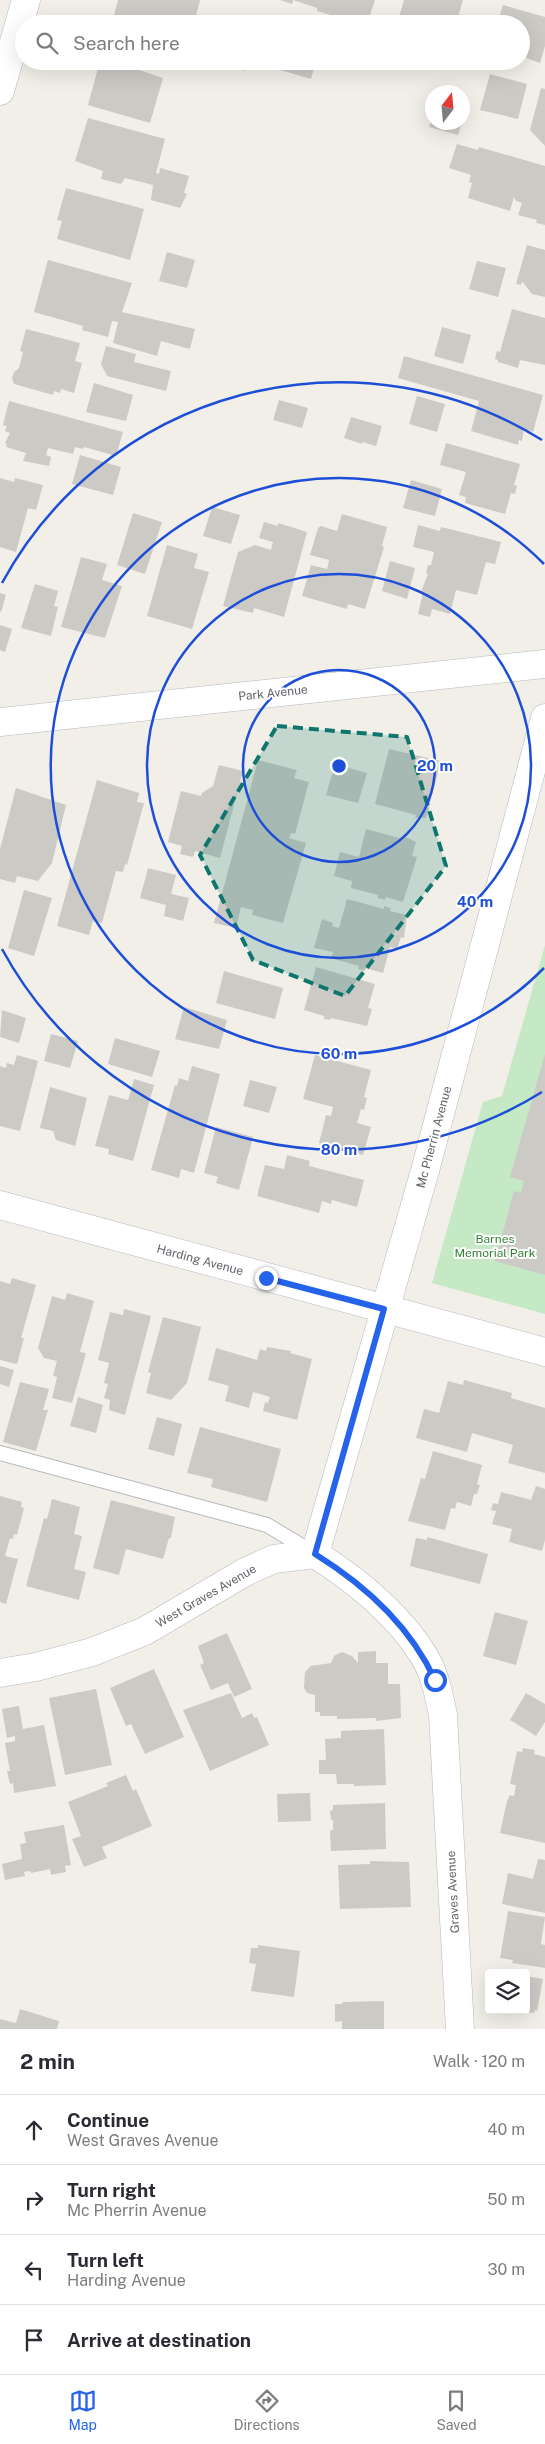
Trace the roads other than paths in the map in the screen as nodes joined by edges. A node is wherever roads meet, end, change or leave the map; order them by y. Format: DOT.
graph roads {
  1 [pos="26,0"];
  2 [pos="22,15"];
  3 [pos="15,38"];
  4 [pos="0,91"];
  5 [pos="545,664"];
  6 [pos="545,718"];
  7 [pos="0,722"];
  8 [pos="0,1205"];
  9 [pos="384,1309"];
  10 [pos="545,1352"];
  11 [pos="0,1453"];
  12 [pos="315,1554"];
  13 [pos="0,1673"];
  14 [pos="460,2029"];
  1 -- 2 [label="street"];
  3 -- 4 [label="street"];
  5 -- 7 [label="street, Park Avenue"];
  6 -- 9 [label="street, Mc Pherrin Avenue"];
  8 -- 9 [label="street, Harding Avenue"];
  9 -- 10 [label="street, Harding Avenue"];
  9 -- 12 [label="street, Mc Pherrin Avenue"];
  11 -- 12 [label="lane"];
  12 -- 13 [label="street, West Graves Avenue"];
  12 -- 14 [label="street, Graves Avenue"];
}
